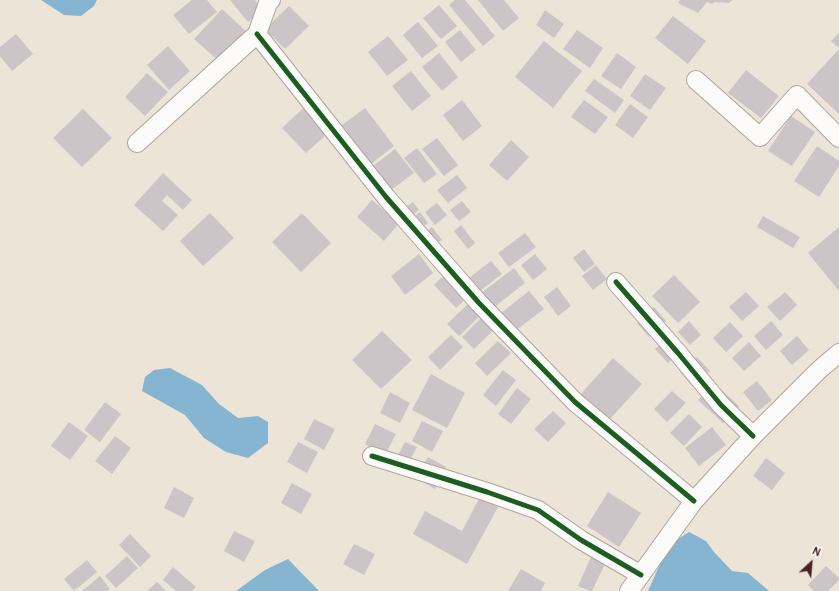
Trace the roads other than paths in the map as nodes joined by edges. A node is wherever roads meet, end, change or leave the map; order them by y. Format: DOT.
graph roads {
  1 [pos="271,0"];
  2 [pos="257,34"];
  3 [pos="696,80"];
  4 [pos="839,138"];
  5 [pos="137,143"];
  6 [pos="616,282"];
  7 [pos="839,353"];
  8 [pos="753,436"];
  9 [pos="372,456"];
  10 [pos="694,501"];
  11 [pos="640,575"];
  12 [pos="629,591"];
  1 -- 2 [label="street"];
  2 -- 5 [label="street"];
  2 -- 10 [label="street"];
  3 -- 4 [label="street"];
  6 -- 8 [label="street"];
  7 -- 8 [label="street"];
  8 -- 10 [label="street"];
  9 -- 11 [label="street"];
  10 -- 11 [label="street"];
  11 -- 12 [label="street"];
}
